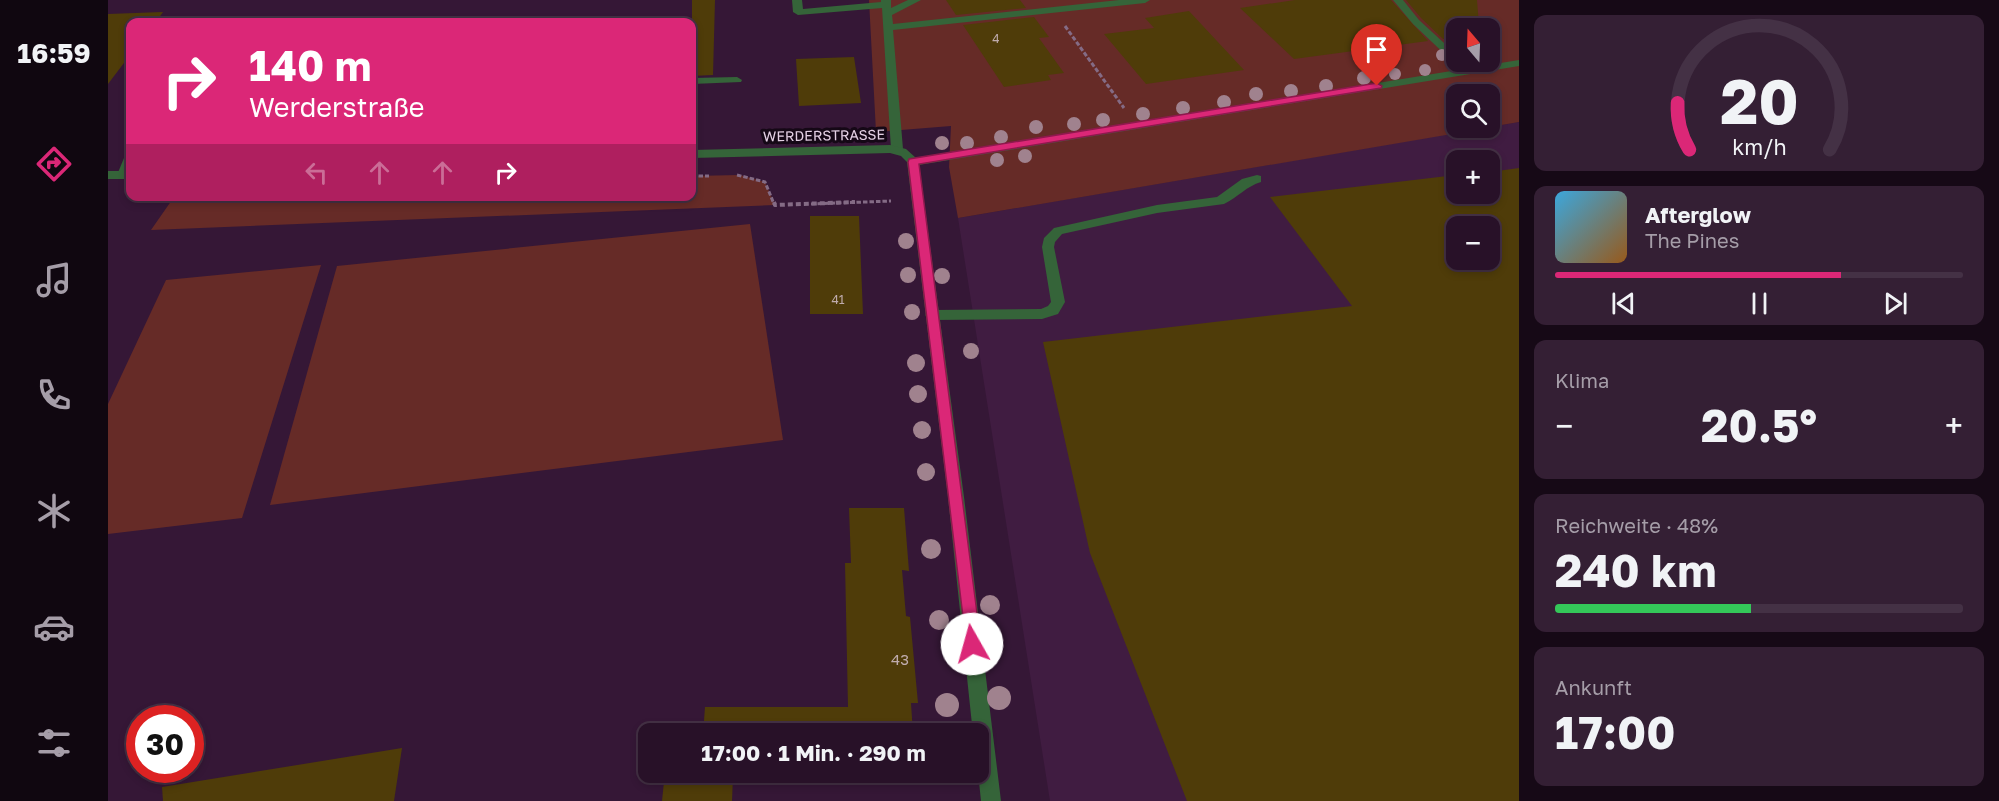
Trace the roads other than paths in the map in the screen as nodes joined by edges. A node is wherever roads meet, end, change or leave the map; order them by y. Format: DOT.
graph roads {
  1 [pos="797,0"];
  2 [pos="916,0"];
  3 [pos="1145,0"];
  4 [pos="1398,0"];
  5 [pos="886,6"];
  6 [pos="888,28"];
  7 [pos="1446,49"];
  8 [pos="1519,63"];
  9 [pos="1500,66"];
  10 [pos="1459,72"];
  11 [pos="737,80"];
  12 [pos="696,81"];
  13 [pos="897,149"];
  14 [pos="696,154"];
  15 [pos="913,162"];
  16 [pos="108,175"];
  17 [pos="126,175"];
  18 [pos="1257,179"];
  19 [pos="932,315"];
  20 [pos="991,801"];
  1 -- 5 [label="street"];
  2 -- 5 [label="street"];
  3 -- 6 [label="street"];
  4 -- 7 [label="street"];
  5 -- 6 [label="street"];
  6 -- 13 [label="street"];
  8 -- 9 [label="street"];
  10 -- 15 [label="street"];
  11 -- 12 [label="street"];
  13 -- 14 [label="street, WERDERSTRASSE"];
  13 -- 15 [label="street, WERDERSTRASSE"];
  15 -- 19 [label="street"];
  16 -- 17 [label="street"];
  18 -- 19 [label="street"];
  19 -- 20 [label="street"];
}
